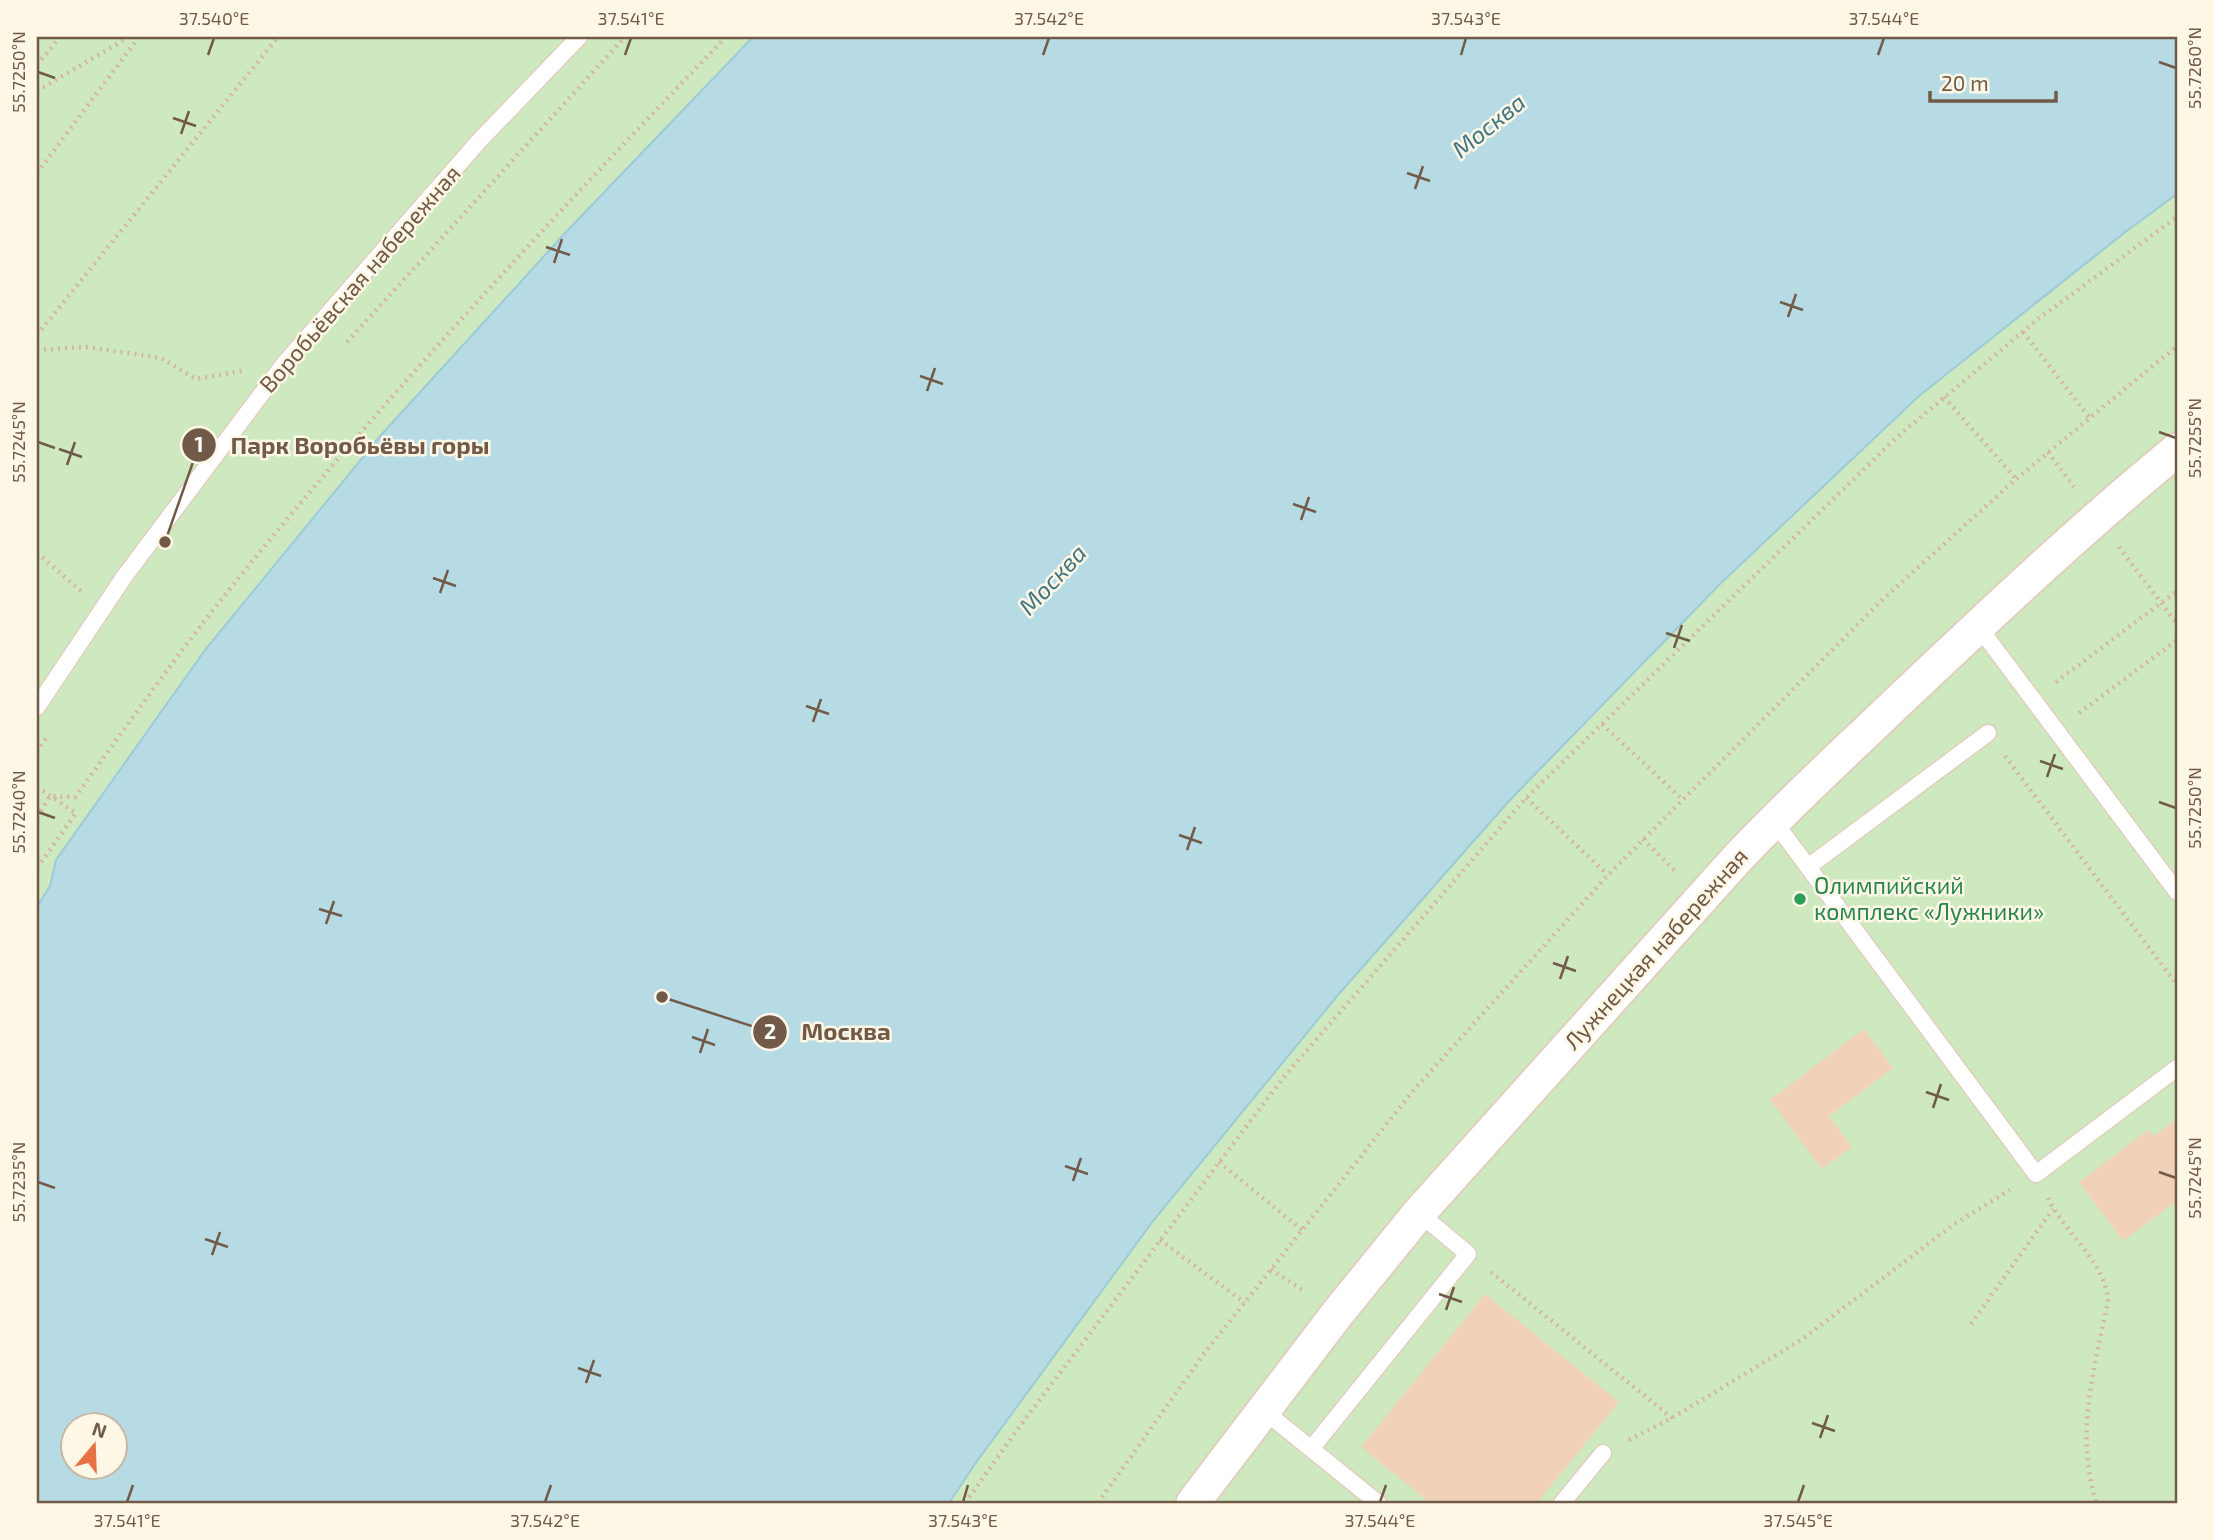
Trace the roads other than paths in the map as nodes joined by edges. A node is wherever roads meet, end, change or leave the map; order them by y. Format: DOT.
graph roads {
  1 [pos="579,37"];
  2 [pos="2177,450"];
  3 [pos="1978,626"];
  4 [pos="37,706"];
  5 [pos="1988,733"];
  6 [pos="1773,820"];
  7 [pos="1808,867"];
  8 [pos="2177,892"];
  9 [pos="2177,1068"];
  10 [pos="1419,1213"];
  11 [pos="1262,1410"];
  12 [pos="1311,1449"];
  13 [pos="1603,1453"];
  14 [pos="1194,1503"];
  15 [pos="1378,1503"];
  16 [pos="1562,1503"];
  1 -- 4 [label="lane, Воробьёвская набережная"];
  2 -- 3 [label="street, Лужнецкая набережная"];
  3 -- 6 [label="street, Лужнецкая набережная"];
  3 -- 8 [label="lane"];
  5 -- 7 [label="lane"];
  6 -- 7 [label="lane"];
  6 -- 10 [label="street, Лужнецкая набережная"];
  7 -- 9 [label="lane"];
  10 -- 11 [label="street, Лужнецкая набережная"];
  10 -- 12 [label="lane"];
  11 -- 12 [label="lane"];
  11 -- 14 [label="street, Лужнецкая набережная"];
  12 -- 15 [label="lane"];
  13 -- 16 [label="lane"];
}
